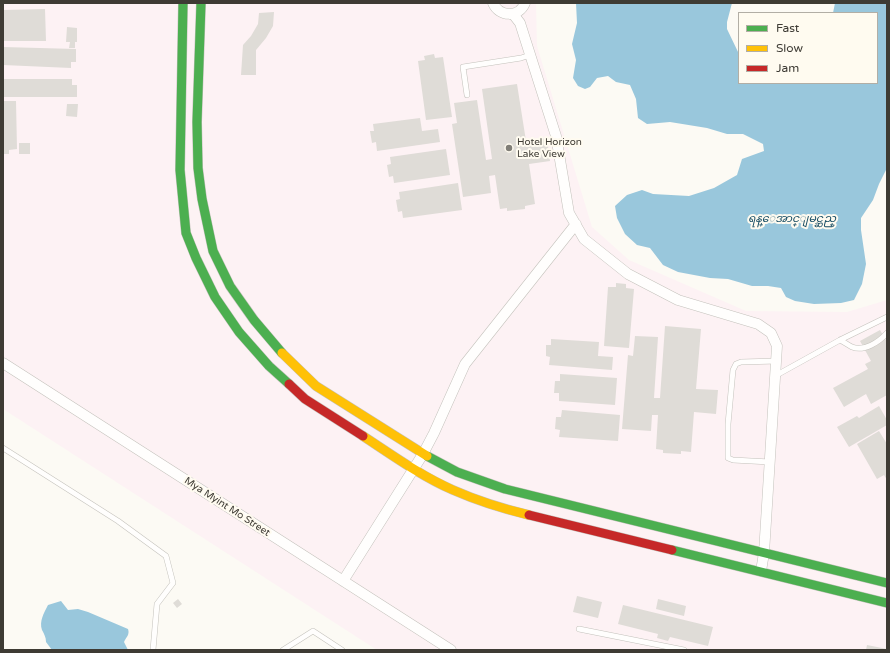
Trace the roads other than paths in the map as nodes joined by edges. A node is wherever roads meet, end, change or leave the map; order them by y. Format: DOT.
graph roads {
  1 [pos="183,3"];
  2 [pos="201,3"];
  3 [pos="493,3"];
  4 [pos="525,3"];
  5 [pos="513,14"];
  6 [pos="530,55"];
  7 [pos="467,95"];
  8 [pos="576,224"];
  9 [pos="887,317"];
  10 [pos="887,334"];
  11 [pos="840,340"];
  12 [pos="776,361"];
  13 [pos="3,363"];
  14 [pos="776,376"];
  15 [pos="3,448"];
  16 [pos="423,454"];
  17 [pos="770,462"];
  18 [pos="413,469"];
  19 [pos="764,553"];
  20 [pos="761,571"];
  21 [pos="343,581"];
  22 [pos="887,583"];
  23 [pos="887,603"];
  24 [pos="579,629"];
  25 [pos="153,650"];
  26 [pos="283,650"];
  27 [pos="342,650"];
  28 [pos="451,650"];
  29 [pos="684,650"];
  1 -- 18 [label="main road"];
  2 -- 16 [label="main road"];
  3 -- 5 [label="street"];
  4 -- 5 [label="street"];
  5 -- 6 [label="street"];
  6 -- 7 [label="lane"];
  6 -- 8 [label="street"];
  8 -- 12 [label="street"];
  8 -- 16 [label="street"];
  9 -- 11 [label="lane"];
  10 -- 11 [label="lane"];
  11 -- 14 [label="lane"];
  12 -- 14 [label="street"];
  12 -- 17 [label="lane"];
  13 -- 21 [label="street, Mya Myint Mo Street"];
  14 -- 17 [label="street"];
  15 -- 25 [label="lane"];
  16 -- 18 [label="street"];
  16 -- 19 [label="main road"];
  17 -- 19 [label="street"];
  18 -- 20 [label="main road"];
  18 -- 21 [label="street"];
  19 -- 20 [label="street"];
  19 -- 22 [label="main road"];
  20 -- 23 [label="main road"];
  21 -- 28 [label="street, Mya Myint Mo Street"];
  24 -- 29 [label="lane"];
  26 -- 27 [label="lane"];
}
